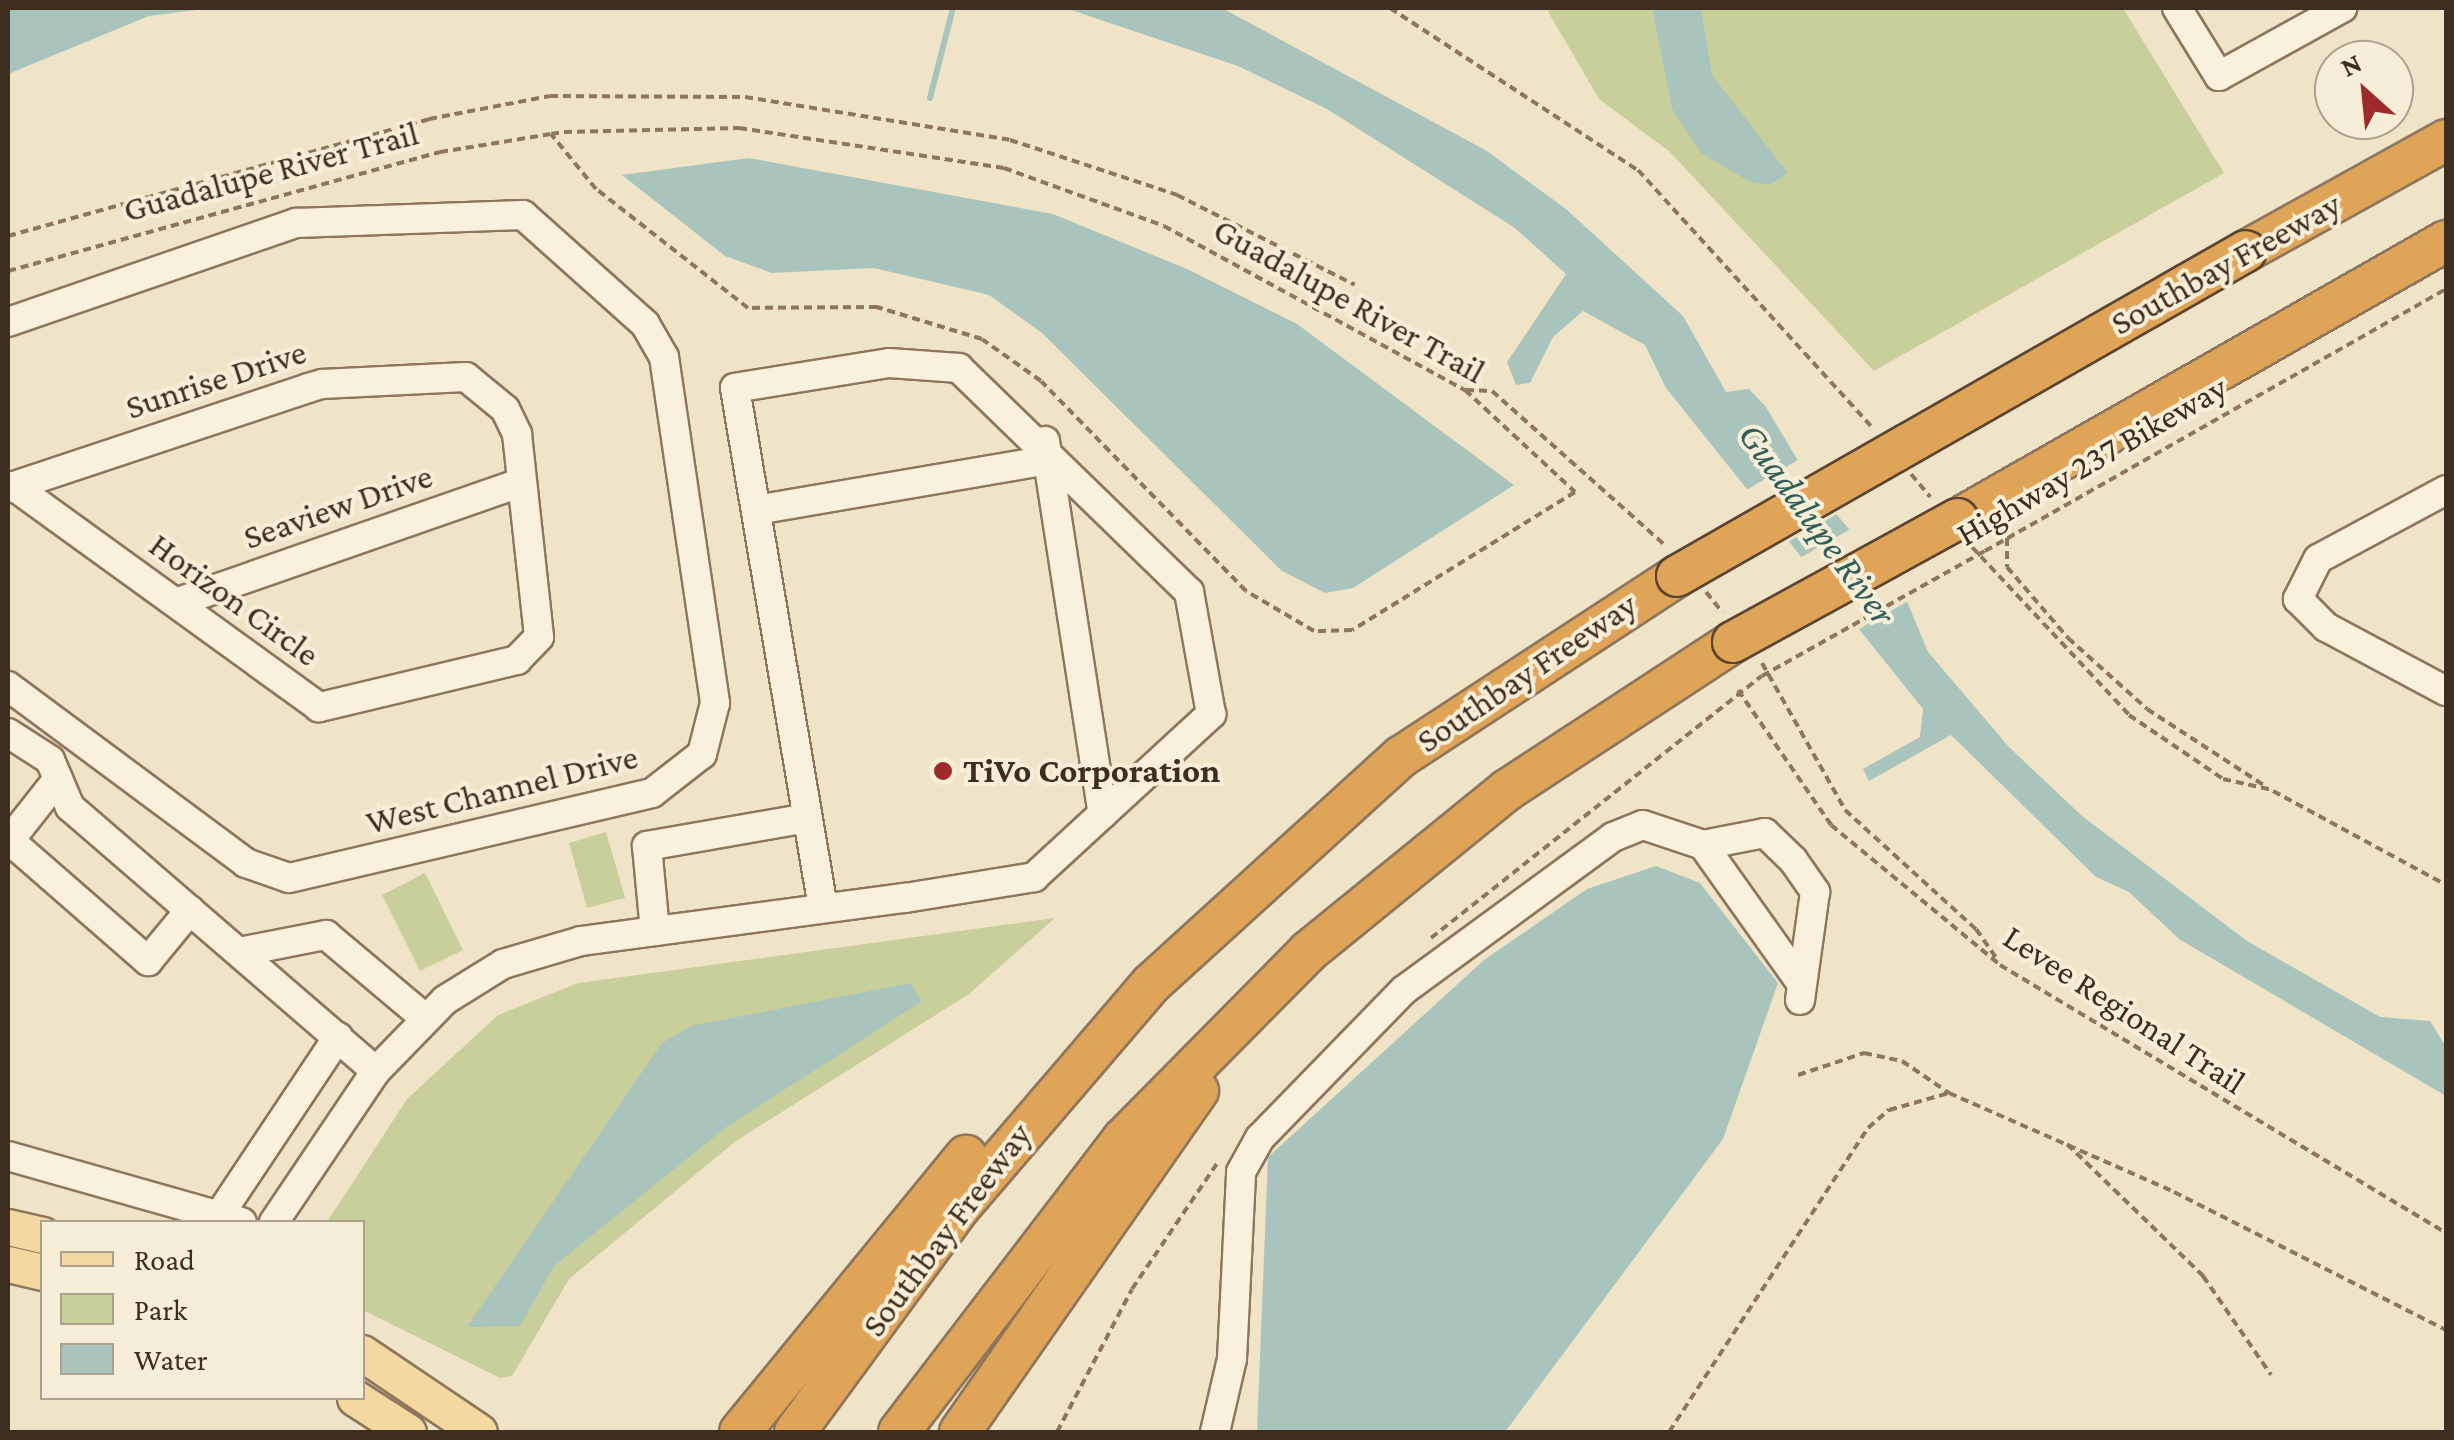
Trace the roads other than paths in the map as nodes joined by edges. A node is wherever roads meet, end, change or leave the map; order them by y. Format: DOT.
graph roads {
  1 [pos="2176,8"];
  2 [pos="2342,8"];
  3 [pos="2446,140"];
  4 [pos="2446,241"];
  5 [pos="8,322"];
  6 [pos="453,375"];
  7 [pos="1046,451"];
  8 [pos="520,483"];
  9 [pos="11,487"];
  10 [pos="2444,493"];
  11 [pos="756,510"];
  12 [pos="181,601"];
  13 [pos="8,686"];
  14 [pos="2446,691"];
  15 [pos="8,734"];
  16 [pos="58,779"];
  17 [pos="1103,814"];
  18 [pos="807,818"];
  19 [pos="8,840"];
  20 [pos="1703,845"];
  21 [pos="1253,886"];
  22 [pos="823,908"];
  23 [pos="190,910"];
  24 [pos="655,932"];
  25 [pos="1309,951"];
  26 [pos="238,952"];
  27 [pos="426,1018"];
  28 [pos="338,1037"];
  29 [pos="376,1070"];
  30 [pos="8,1156"];
  31 [pos="231,1218"];
  32 [pos="275,1220"];
  33 [pos="8,1227"];
  34 [pos="40,1235"];
  35 [pos="8,1264"];
  36 [pos="40,1272"];
  37 [pos="365,1355"];
  38 [pos="358,1400"];
  39 [pos="408,1432"];
  40 [pos="479,1432"];
  41 [pos="740,1432"];
  42 [pos="795,1432"];
  43 [pos="900,1432"];
  44 [pos="960,1432"];
  45 [pos="1215,1432"];
  1 -- 2 [label="street"];
  3 -- 21 [label="highway, Southbay Freeway, bridge"];
  4 -- 25 [label="highway, bridge"];
  5 -- 13 [label="street, West Channel Drive"];
  6 -- 8 [label="street, Horizon Circle"];
  6 -- 9 [label="street, Sunrise Drive"];
  7 -- 11 [label="street"];
  7 -- 11 [label="street"];
  7 -- 17 [label="street"];
  7 -- 17 [label="street"];
  8 -- 12 [label="street, Seaview Drive"];
  8 -- 12 [label="street, Horizon Circle"];
  9 -- 12 [label="street, Horizon Circle"];
  10 -- 14 [label="street"];
  11 -- 18 [label="street"];
  15 -- 16 [label="street"];
  16 -- 19 [label="street"];
  16 -- 23 [label="street"];
  17 -- 22 [label="street"];
  18 -- 22 [label="street"];
  18 -- 24 [label="street"];
  19 -- 23 [label="street"];
  20 -- 20 [label="street"];
  20 -- 45 [label="street"];
  21 -- 41 [label="highway"];
  21 -- 42 [label="highway, Southbay Freeway"];
  22 -- 24 [label="street"];
  23 -- 26 [label="street"];
  24 -- 27 [label="street"];
  25 -- 43 [label="highway"];
  25 -- 44 [label="highway"];
  26 -- 27 [label="street"];
  26 -- 28 [label="street"];
  27 -- 29 [label="street"];
  28 -- 29 [label="street"];
  28 -- 31 [label="street"];
  29 -- 32 [label="street"];
  30 -- 31 [label="street"];
  33 -- 34 [label="main road"];
  35 -- 36 [label="main road"];
  37 -- 40 [label="main road"];
  38 -- 39 [label="main road"];
}
